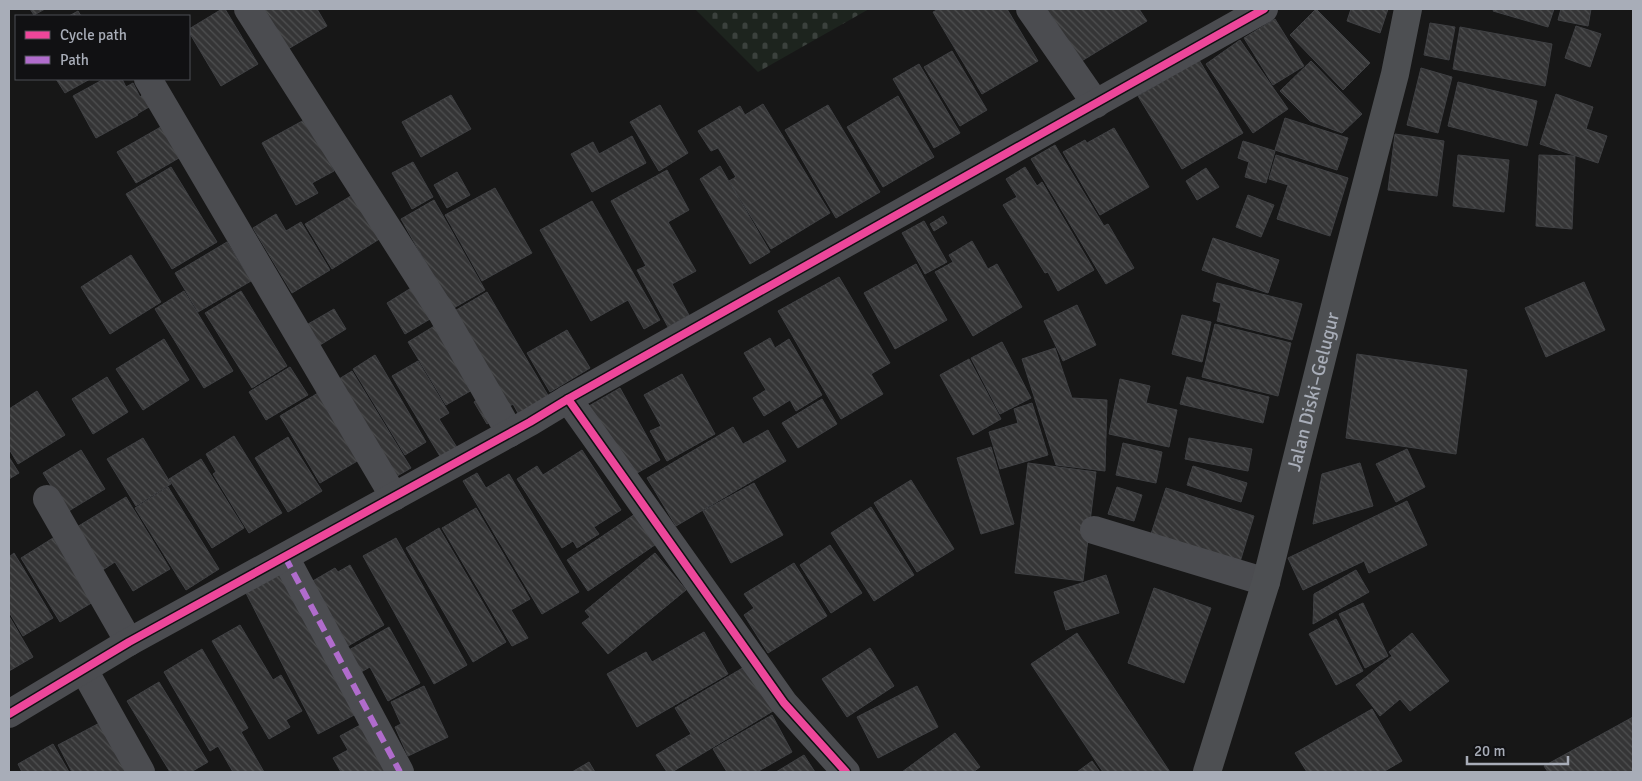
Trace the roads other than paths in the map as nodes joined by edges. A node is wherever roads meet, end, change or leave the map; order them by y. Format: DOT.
graph roads {
  1 [pos="248,9"];
  2 [pos="1030,9"];
  3 [pos="1264,9"];
  4 [pos="1408,9"];
  5 [pos="149,80"];
  6 [pos="1096,104"];
  7 [pos="568,399"];
  8 [pos="510,433"];
  9 [pos="394,497"];
  10 [pos="47,499"];
  11 [pos="1094,530"];
  12 [pos="285,556"];
  13 [pos="1266,582"];
  14 [pos="129,642"];
  15 [pos="84,670"];
  16 [pos="9,714"];
  17 [pos="142,772"];
  18 [pos="400,772"];
  19 [pos="846,772"];
  20 [pos="1207,772"];
  1 -- 8 [label="street"];
  2 -- 6 [label="street"];
  3 -- 6 [label="street"];
  4 -- 13 [label="main road, Jalan Diski–Gelugur"];
  5 -- 9 [label="street"];
  6 -- 7 [label="street"];
  7 -- 8 [label="street"];
  7 -- 19 [label="street"];
  8 -- 9 [label="street"];
  9 -- 12 [label="street"];
  10 -- 14 [label="street"];
  11 -- 13 [label="street"];
  12 -- 14 [label="street"];
  12 -- 18 [label="street"];
  13 -- 20 [label="main road, Jalan Diski–Gelugur"];
  14 -- 15 [label="street"];
  15 -- 16 [label="street"];
  15 -- 17 [label="street"];
}
